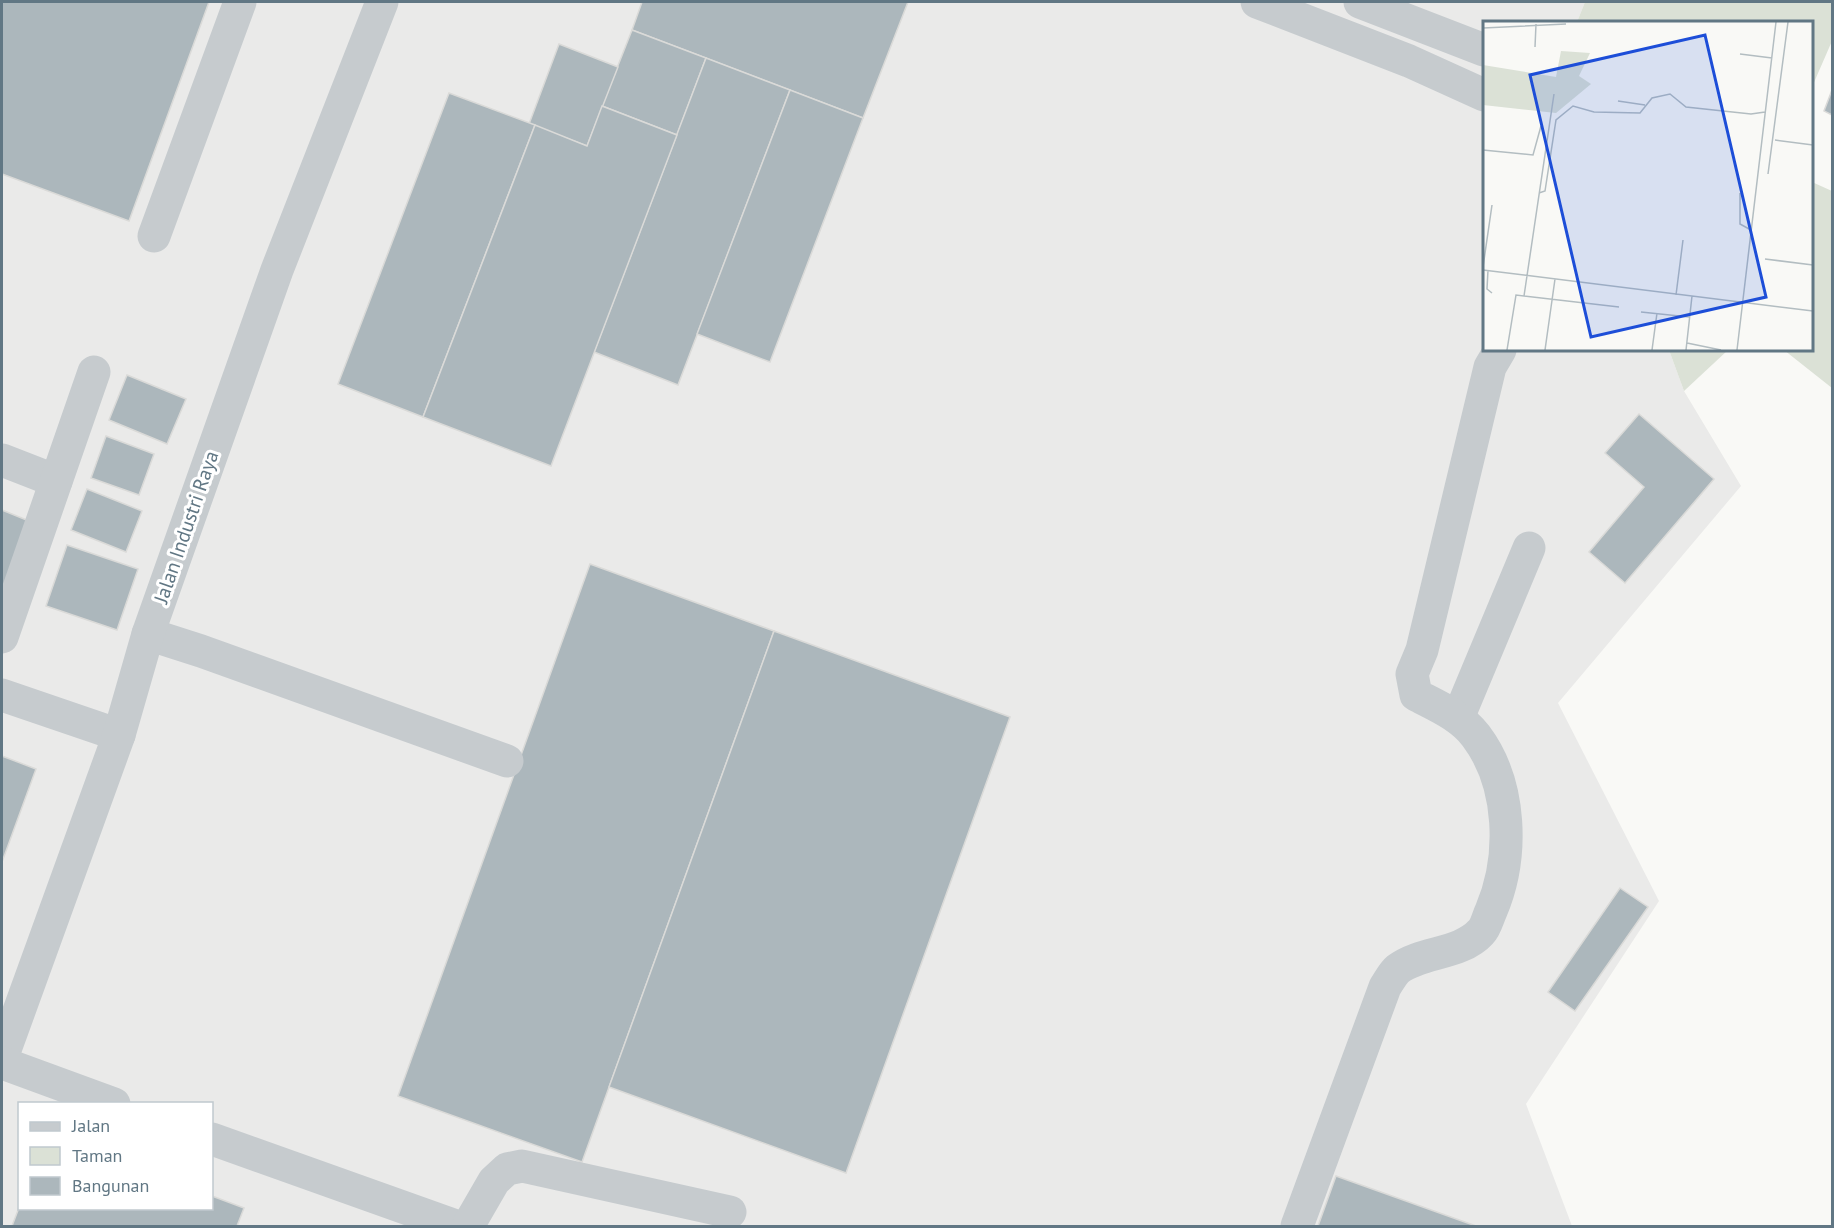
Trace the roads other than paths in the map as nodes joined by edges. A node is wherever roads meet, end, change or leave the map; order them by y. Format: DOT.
graph roads {
  1 [pos="240,2"];
  2 [pos="382,2"];
  3 [pos="1257,2"];
  4 [pos="1360,2"];
  5 [pos="1483,49"];
  6 [pos="1483,94"];
  7 [pos="154,236"];
  8 [pos="1499,351"];
  9 [pos="94,372"];
  10 [pos="2,460"];
  11 [pos="56,481"];
  12 [pos="1529,548"];
  13 [pos="148,634"];
  14 [pos="2,638"];
  15 [pos="2,695"];
  16 [pos="1458,718"];
  17 [pos="119,735"];
  18 [pos="507,761"];
  19 [pos="2,1058"];
  20 [pos="2,1063"];
  21 [pos="109,1102"];
  22 [pos="213,1139"];
  23 [pos="730,1212"];
  24 [pos="456,1227"];
  25 [pos="468,1227"];
  26 [pos="1297,1227"];
  1 -- 7 [label="street"];
  2 -- 13 [label="street, Jalan Industri Raya"];
  3 -- 6 [label="street"];
  4 -- 5 [label="street"];
  8 -- 16 [label="street"];
  9 -- 11 [label="street"];
  10 -- 11 [label="street"];
  11 -- 14 [label="street"];
  12 -- 16 [label="street"];
  13 -- 17 [label="street, Jalan Industri Raya"];
  13 -- 18 [label="street"];
  15 -- 17 [label="street"];
  16 -- 26 [label="street"];
  17 -- 19 [label="street, Jalan Industri Raya"];
  20 -- 21 [label="street"];
  22 -- 24 [label="street"];
  23 -- 25 [label="street"];
}
